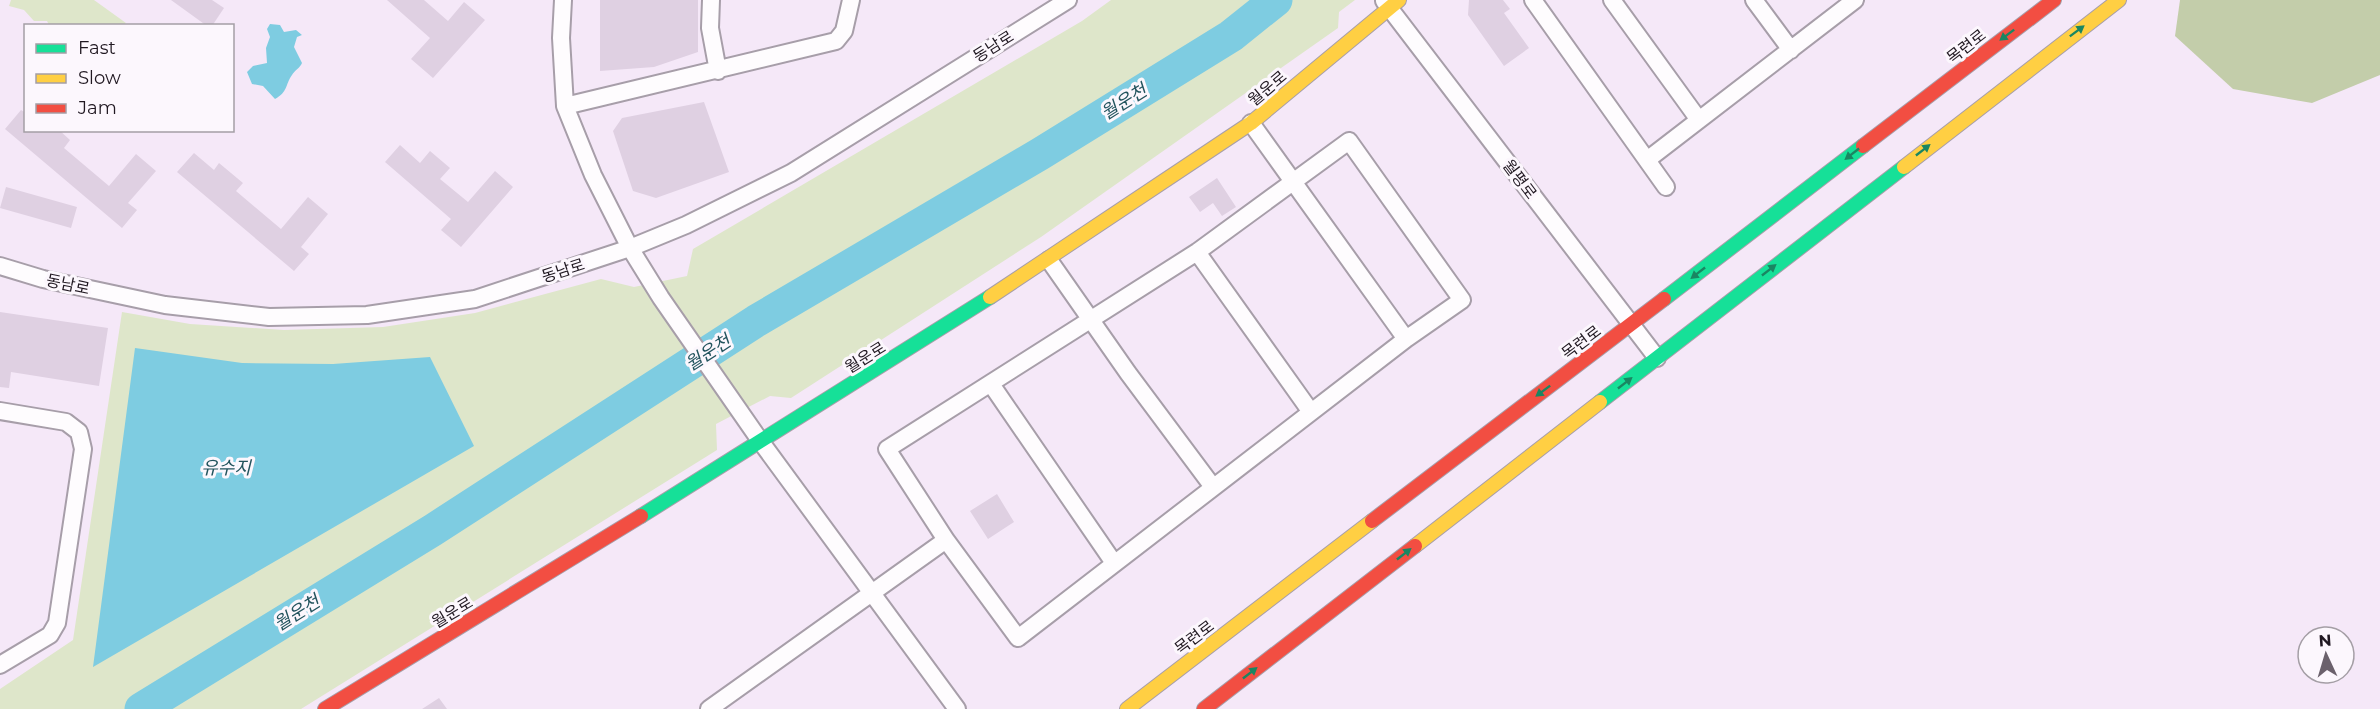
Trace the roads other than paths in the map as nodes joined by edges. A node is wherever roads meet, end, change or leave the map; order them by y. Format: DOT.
graph roads {
  1 [pos="563,0"];
  2 [pos="711,0"];
  3 [pos="851,0"];
  4 [pos="1068,0"];
  5 [pos="1612,0"];
  6 [pos="1754,0"];
  7 [pos="1855,0"];
  8 [pos="2054,0"];
  9 [pos="2119,0"];
  10 [pos="1390,2"];
  11 [pos="1538,2"];
  12 [pos="1044,6"];
  13 [pos="1791,50"];
  14 [pos="718,71"];
  15 [pos="565,106"];
  16 [pos="1699,120"];
  17 [pos="1251,123"];
  18 [pos="1647,160"];
  19 [pos="1293,183"];
  20 [pos="1666,187"];
  21 [pos="630,248"];
  22 [pos="1197,252"];
  23 [pos="1049,260"];
  24 [pos="0,266"];
  25 [pos="1092,321"];
  26 [pos="1631,324"];
  27 [pos="1406,339"];
  28 [pos="1657,358"];
  29 [pos="991,384"];
  30 [pos="0,411"];
  31 [pos="1311,412"];
  32 [pos="761,442"];
  33 [pos="1213,487"];
  34 [pos="946,540"];
  35 [pos="1114,563"];
  36 [pos="872,594"];
  37 [pos="0,665"];
  38 [pos="325,709"];
  39 [pos="709,709"];
  40 [pos="957,709"];
  41 [pos="1126,709"];
  42 [pos="1204,709"];
  1 -- 15 [label="street"];
  2 -- 14 [label="street"];
  3 -- 14 [label="street"];
  4 -- 12 [label="street, 동남로"];
  5 -- 16 [label="street"];
  6 -- 13 [label="street"];
  7 -- 13 [label="street"];
  8 -- 26 [label="street, 목련로, one-way"];
  28 -- 9 [label="street, one-way"];
  10 -- 17 [label="street, 월운로"];
  10 -- 26 [label="street, 월평로"];
  11 -- 18 [label="street"];
  12 -- 21 [label="street, 동남로"];
  13 -- 16 [label="street"];
  14 -- 15 [label="street"];
  15 -- 21 [label="street"];
  16 -- 18 [label="street"];
  17 -- 19 [label="street"];
  17 -- 23 [label="street, 월운로"];
  18 -- 20 [label="street"];
  19 -- 22 [label="street"];
  19 -- 27 [label="street"];
  19 -- 27 [label="street"];
  21 -- 24 [label="street, 동남로"];
  21 -- 32 [label="street"];
  22 -- 25 [label="street"];
  22 -- 31 [label="street"];
  23 -- 25 [label="street"];
  23 -- 32 [label="street, 월운로"];
  25 -- 29 [label="street"];
  25 -- 33 [label="street"];
  26 -- 28 [label="street, 월평로"];
  26 -- 41 [label="street, 목련로, one-way"];
  27 -- 31 [label="street"];
  42 -- 28 [label="street, one-way"];
  29 -- 34 [label="street"];
  29 -- 35 [label="street"];
  30 -- 37 [label="street"];
  31 -- 33 [label="street"];
  32 -- 36 [label="street"];
  32 -- 38 [label="street, 월운로"];
  33 -- 35 [label="street"];
  34 -- 35 [label="street"];
  34 -- 36 [label="street"];
  36 -- 39 [label="street"];
  36 -- 40 [label="street"];
}
